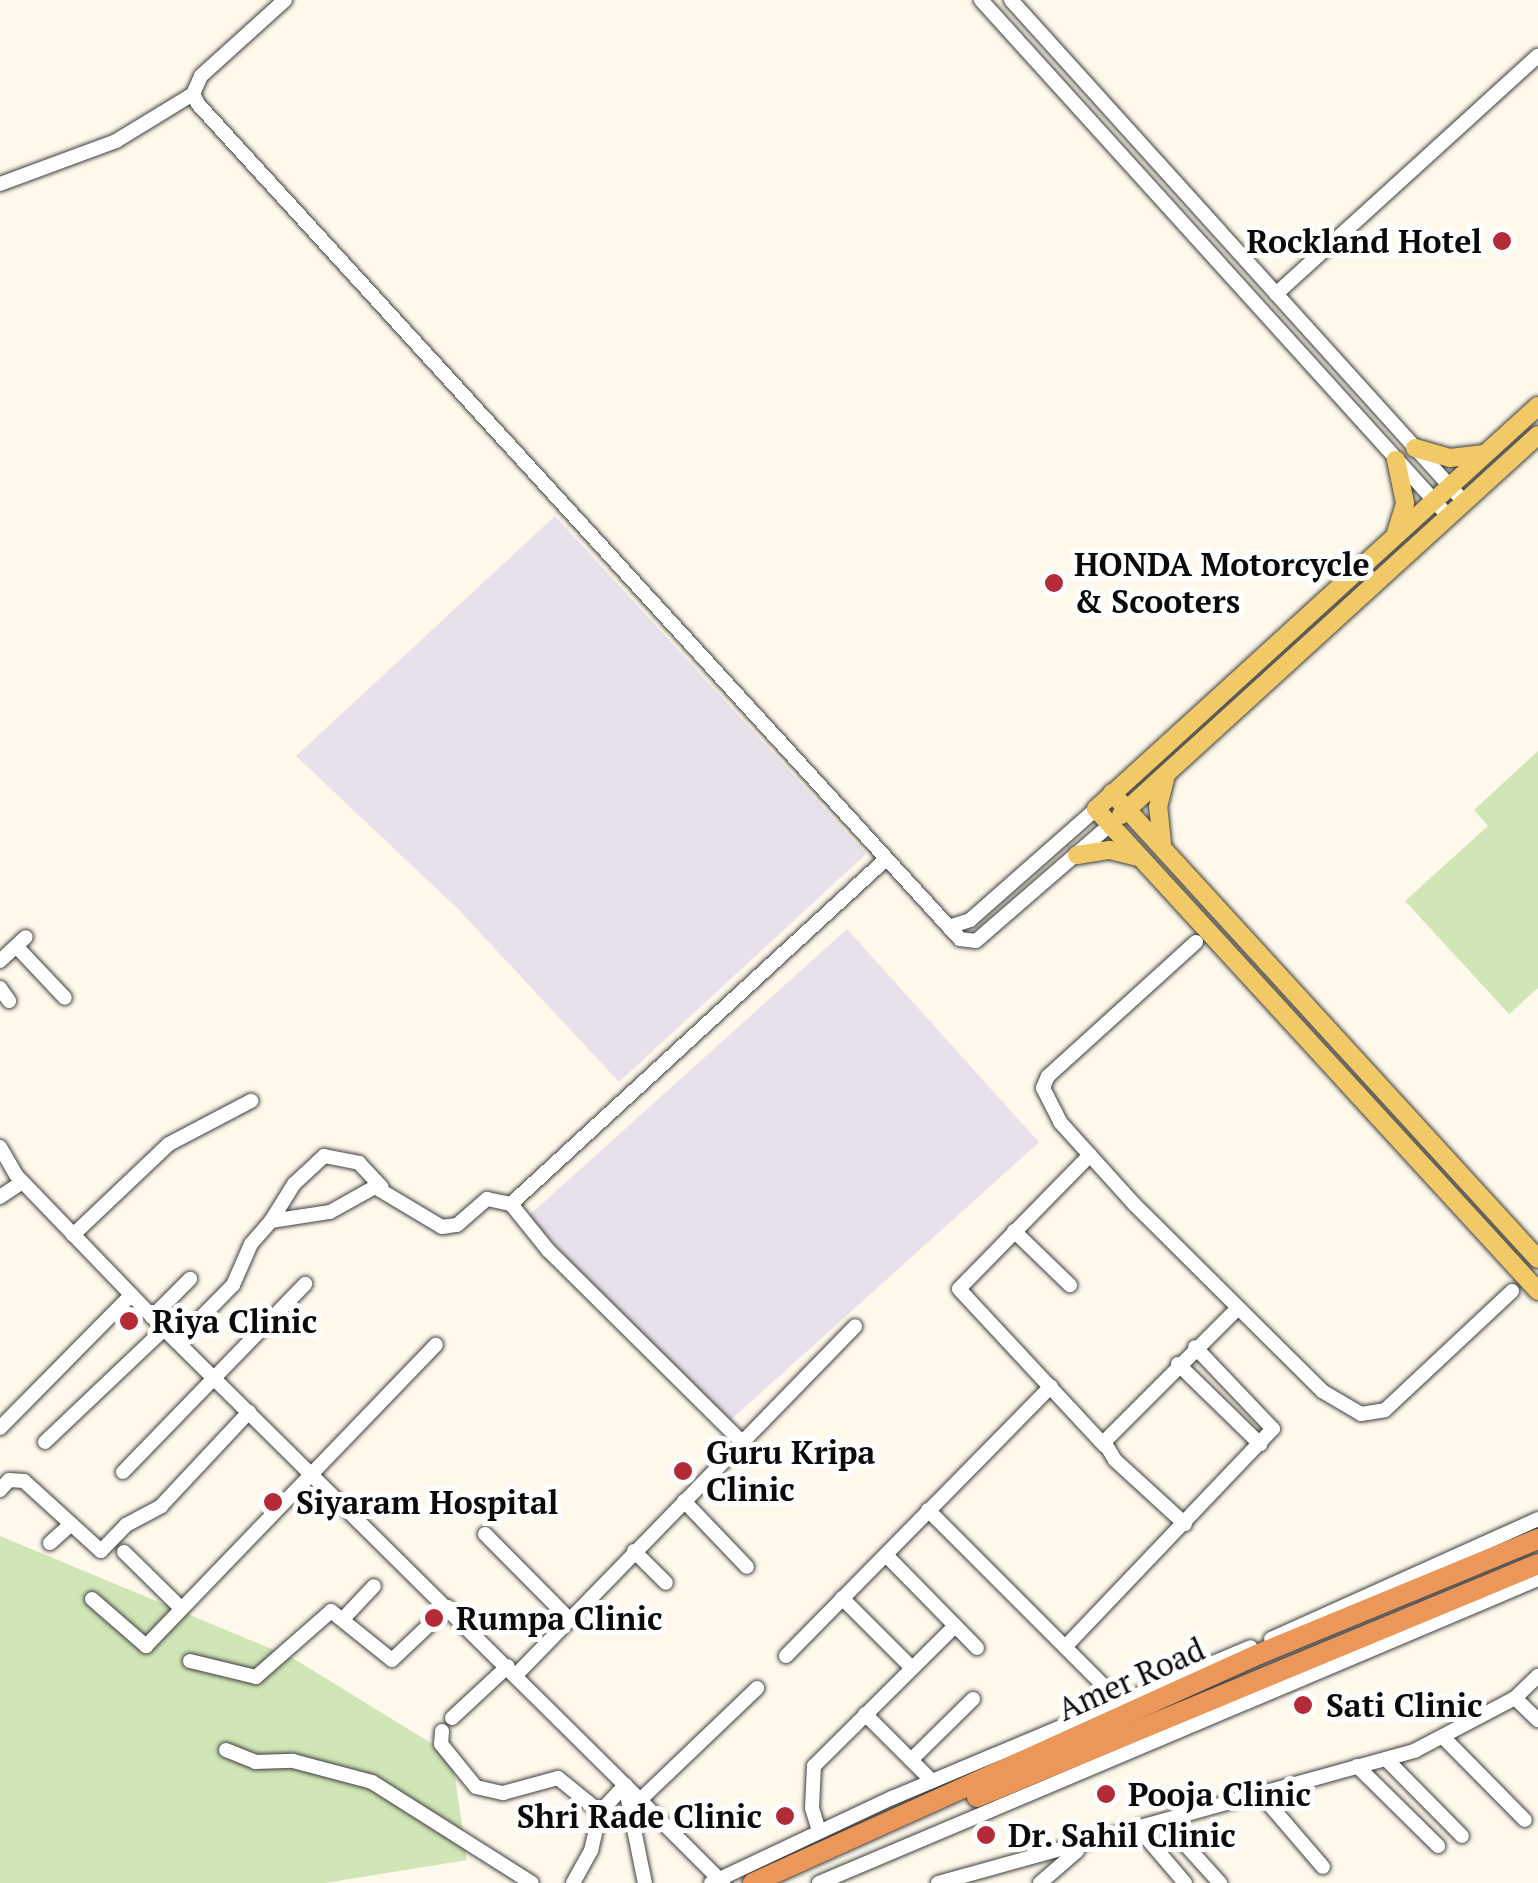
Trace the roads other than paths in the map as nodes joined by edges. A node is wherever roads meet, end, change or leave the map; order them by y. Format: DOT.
graph roads {
  1 [pos="285,0"];
  2 [pos="981,0"];
  3 [pos="1011,0"];
  4 [pos="1538,56"];
  5 [pos="193,94"];
  6 [pos="0,184"];
  7 [pos="1276,294"];
  8 [pos="1538,406"];
  9 [pos="1538,435"];
  10 [pos="1415,448"];
  11 [pos="1491,449"];
  12 [pos="1396,460"];
  13 [pos="1450,486"];
  14 [pos="1434,501"];
  15 [pos="1465,503"];
  16 [pos="1450,517"];
  17 [pos="1393,538"];
  18 [pos="1169,772"];
  19 [pos="1112,792"];
  20 [pos="1096,809"];
  21 [pos="1128,809"];
  22 [pos="1110,824"];
  23 [pos="1163,848"];
  24 [pos="1077,855"];
  25 [pos="886,859"];
  26 [pos="1143,860"];
  27 [pos="1220,910"];
  28 [pos="948,927"];
  29 [pos="1200,934"];
  30 [pos="0,961"];
  31 [pos="65,998"];
  32 [pos="250,1101"];
  33 [pos="0,1147"];
  34 [pos="1090,1154"];
  35 [pos="22,1182"];
  36 [pos="381,1188"];
  37 [pos="0,1198"];
  38 [pos="511,1204"];
  39 [pos="271,1221"];
  40 [pos="1014,1231"];
  41 [pos="74,1235"];
  42 [pos="1538,1260"];
  43 [pos="190,1278"];
  44 [pos="305,1284"];
  45 [pos="1070,1285"];
  46 [pos="1512,1290"];
  47 [pos="1538,1290"];
  48 [pos="130,1295"];
  49 [pos="1236,1310"];
  50 [pos="152,1316"];
  51 [pos="855,1326"];
  52 [pos="164,1329"];
  53 [pos="177,1342"];
  54 [pos="436,1345"];
  55 [pos="1195,1347"];
  56 [pos="1178,1364"];
  57 [pos="212,1375"];
  58 [pos="1052,1386"];
  59 [pos="249,1412"];
  60 [pos="0,1428"];
  61 [pos="45,1442"];
  62 [pos="742,1442"];
  63 [pos="1260,1444"];
  64 [pos="1105,1446"];
  65 [pos="123,1472"];
  66 [pos="310,1473"];
  67 [pos="0,1490"];
  68 [pos="684,1501"];
  69 [pos="928,1510"];
  70 [pos="1538,1519"];
  71 [pos="70,1524"];
  72 [pos="1184,1524"];
  73 [pos="485,1534"];
  74 [pos="1538,1539"];
  75 [pos="50,1543"];
  76 [pos="634,1551"];
  77 [pos="124,1552"];
  78 [pos="886,1554"];
  79 [pos="1538,1564"];
  80 [pos="748,1567"];
  81 [pos="1538,1579"];
  82 [pos="666,1582"];
  83 [pos="374,1586"];
  84 [pos="842,1598"];
  85 [pos="92,1600"];
  86 [pos="448,1607"];
  87 [pos="180,1608"];
  88 [pos="567,1617"];
  89 [pos="343,1619"];
  90 [pos="955,1626"];
  91 [pos="1276,1636"];
  92 [pos="1066,1646"];
  93 [pos="977,1648"];
  94 [pos="1259,1654"];
  95 [pos="786,1656"];
  96 [pos="1347,1658"];
  97 [pos="190,1661"];
  98 [pos="1301,1662"];
  99 [pos="912,1668"];
  100 [pos="513,1670"];
  101 [pos="1538,1676"];
  102 [pos="758,1688"];
  103 [pos="1516,1698"];
  104 [pos="972,1699"];
  105 [pos="1120,1702"];
  106 [pos="865,1714"];
  107 [pos="1538,1720"];
  108 [pos="1160,1727"];
  109 [pos="1444,1738"];
  110 [pos="226,1750"];
  111 [pos="1386,1759"];
  112 [pos="911,1760"];
  113 [pos="1357,1766"];
  114 [pos="932,1782"];
  115 [pos="625,1785"];
  116 [pos="1263,1796"];
  117 [pos="640,1800"];
  118 [pos="600,1812"];
  119 [pos="1525,1820"];
  120 [pos="1164,1821"];
  121 [pos="1139,1829"];
  122 [pos="820,1832"];
  123 [pos="1462,1836"];
  124 [pos="1438,1846"];
  125 [pos="1080,1848"];
  126 [pos="1322,1868"];
  127 [pos="815,1879"];
  128 [pos="718,1881"];
  129 [pos="532,1883"];
  130 [pos="573,1883"];
  131 [pos="645,1883"];
  132 [pos="753,1883"];
  133 [pos="782,1883"];
  134 [pos="938,1883"];
  135 [pos="1040,1883"];
  136 [pos="1184,1883"];
  137 [pos="1220,1883"];
  1 -- 5 [label="street"];
  2 -- 12 [label="street"];
  3 -- 7 [label="street"];
  4 -- 7 [label="street"];
  5 -- 6 [label="street"];
  5 -- 25 [label="street"];
  7 -- 10 [label="street"];
  8 -- 11 [label="main road"];
  9 -- 15 [label="main road"];
  10 -- 11 [label="main road"];
  10 -- 13 [label="street"];
  11 -- 13 [label="main road"];
  12 -- 14 [label="street"];
  12 -- 17 [label="main road"];
  13 -- 14 [label="main road"];
  13 -- 15 [label="street"];
  14 -- 16 [label="street"];
  14 -- 17 [label="main road"];
  15 -- 16 [label="main road"];
  16 -- 18 [label="main road"];
  17 -- 19 [label="main road"];
  18 -- 21 [label="main road"];
  18 -- 23 [label="main road"];
  19 -- 20 [label="main road"];
  19 -- 21 [label="main road"];
  20 -- 22 [label="main road"];
  20 -- 28 [label="street"];
  21 -- 22 [label="main road"];
  21 -- 23 [label="main road"];
  22 -- 24 [label="street"];
  22 -- 26 [label="main road"];
  23 -- 27 [label="main road"];
  24 -- 26 [label="main road"];
  24 -- 28 [label="street"];
  25 -- 28 [label="street"];
  25 -- 38 [label="street"];
  26 -- 29 [label="main road"];
  27 -- 29 [label="main road"];
  27 -- 42 [label="main road"];
  29 -- 34 [label="street"];
  29 -- 47 [label="main road"];
  30 -- 31 [label="street"];
  32 -- 41 [label="street"];
  33 -- 35 [label="street"];
  34 -- 40 [label="street"];
  34 -- 49 [label="street"];
  35 -- 37 [label="street"];
  35 -- 41 [label="street"];
  36 -- 38 [label="street"];
  36 -- 39 [label="street"];
  36 -- 39 [label="street"];
  38 -- 62 [label="street"];
  39 -- 53 [label="street"];
  40 -- 45 [label="street"];
  40 -- 58 [label="street"];
  41 -- 48 [label="street"];
  43 -- 50 [label="street"];
  44 -- 57 [label="street"];
  46 -- 49 [label="street"];
  48 -- 50 [label="street"];
  48 -- 60 [label="street"];
  49 -- 55 [label="street"];
  50 -- 52 [label="street"];
  51 -- 62 [label="street"];
  52 -- 53 [label="street"];
  52 -- 61 [label="street"];
  53 -- 57 [label="street"];
  54 -- 66 [label="street"];
  55 -- 56 [label="street"];
  55 -- 63 [label="street"];
  56 -- 63 [label="street"];
  56 -- 64 [label="street"];
  57 -- 59 [label="street"];
  57 -- 65 [label="street"];
  58 -- 64 [label="street"];
  58 -- 69 [label="street"];
  59 -- 66 [label="street"];
  59 -- 71 [label="street"];
  62 -- 68 [label="street"];
  63 -- 72 [label="street"];
  64 -- 72 [label="street"];
  66 -- 86 [label="street"];
  66 -- 87 [label="street"];
  67 -- 71 [label="street"];
  68 -- 76 [label="street"];
  68 -- 80 [label="street"];
  69 -- 78 [label="street"];
  69 -- 92 [label="street"];
  70 -- 91 [label="street"];
  71 -- 75 [label="street"];
  72 -- 92 [label="street"];
  73 -- 88 [label="street"];
  74 -- 94 [label="highway, Amer Road"];
  76 -- 82 [label="street"];
  76 -- 88 [label="street"];
  77 -- 87 [label="street"];
  78 -- 84 [label="street"];
  78 -- 90 [label="street"];
  79 -- 98 [label="highway, Amer Road"];
  81 -- 96 [label="street"];
  83 -- 89 [label="street"];
  84 -- 95 [label="street"];
  84 -- 99 [label="street"];
  85 -- 87 [label="street"];
  86 -- 89 [label="street"];
  86 -- 100 [label="street"];
  88 -- 100 [label="street"];
  89 -- 97 [label="street"];
  90 -- 93 [label="street"];
  90 -- 99 [label="street"];
  91 -- 94 [label="highway"];
  91 -- 105 [label="street"];
  92 -- 105 [label="street"];
  94 -- 132 [label="highway, Amer Road"];
  96 -- 98 [label="highway"];
  96 -- 108 [label="street"];
  98 -- 108 [label="highway, Amer Road"];
  99 -- 106 [label="street"];
  100 -- 115 [label="street"];
  100 -- 118 [label="street"];
  101 -- 103 [label="street"];
  102 -- 117 [label="street"];
  103 -- 107 [label="street"];
  103 -- 109 [label="street"];
  104 -- 112 [label="street"];
  105 -- 114 [label="street"];
  106 -- 112 [label="street"];
  106 -- 122 [label="street"];
  108 -- 127 [label="highway, Amer Road"];
  109 -- 111 [label="street"];
  109 -- 119 [label="street"];
  110 -- 129 [label="street"];
  111 -- 113 [label="street"];
  111 -- 123 [label="street"];
  112 -- 114 [label="street"];
  113 -- 116 [label="street"];
  113 -- 124 [label="street"];
  114 -- 122 [label="street"];
  115 -- 117 [label="street"];
  115 -- 118 [label="street"];
  115 -- 131 [label="street"];
  116 -- 120 [label="street"];
  116 -- 126 [label="street"];
  117 -- 128 [label="street"];
  118 -- 130 [label="street"];
  120 -- 121 [label="street"];
  120 -- 137 [label="street"];
  121 -- 125 [label="street"];
  121 -- 136 [label="street"];
  122 -- 128 [label="street"];
  125 -- 134 [label="street"];
  125 -- 135 [label="street"];
  127 -- 133 [label="highway, Amer Road"];
}
